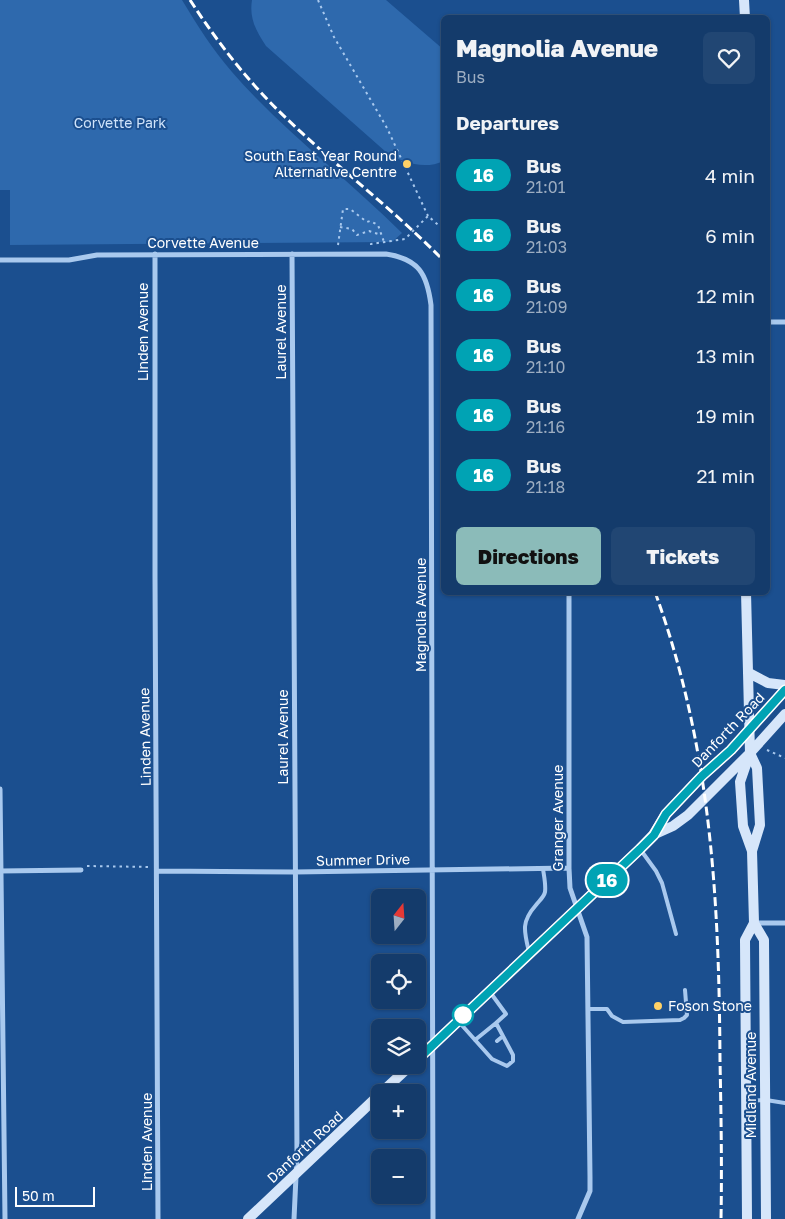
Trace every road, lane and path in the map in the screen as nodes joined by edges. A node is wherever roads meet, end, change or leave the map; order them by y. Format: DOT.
graph roads {
  1 [pos="318,0"];
  2 [pos="744,0"];
  3 [pos="744,15"];
  4 [pos="428,216"];
  5 [pos="340,227"];
  6 [pos="441,227"];
  7 [pos="381,235"];
  8 [pos="384,242"];
  9 [pos="371,244"];
  10 [pos="338,245"];
  11 [pos="155,254"];
  12 [pos="292,254"];
  13 [pos="407,259"];
  14 [pos="0,260"];
  15 [pos="770,322"];
  16 [pos="785,322"];
  17 [pos="569,595"];
  18 [pos="746,595"];
  19 [pos="749,673"];
  20 [pos="785,685"];
  21 [pos="785,690"];
  22 [pos="785,714"];
  23 [pos="750,728"];
  24 [pos="767,750"];
  25 [pos="750,753"];
  26 [pos="785,758"];
  27 [pos="0,789"];
  28 [pos="654,835"];
  29 [pos="640,849"];
  30 [pos="752,851"];
  31 [pos="568,868"];
  32 [pos="542,869"];
  33 [pos="81,870"];
  34 [pos="432,870"];
  35 [pos="0,871"];
  36 [pos="157,871"];
  37 [pos="295,872"];
  38 [pos="577,908"];
  39 [pos="754,923"];
  40 [pos="785,923"];
  41 [pos="676,934"];
  42 [pos="529,952"];
  43 [pos="685,990"];
  44 [pos="489,991"];
  45 [pos="588,1009"];
  46 [pos="458,1020"];
  47 [pos="496,1023"];
  48 [pos="503,1036"];
  49 [pos="475,1040"];
  50 [pos="497,1040"];
  51 [pos="432,1044"];
  52 [pos="490,1047"];
  53 [pos="426,1050"];
  54 [pos="485,1052"];
  55 [pos="497,1055"];
  56 [pos="492,1060"];
  57 [pos="401,1074"];
  58 [pos="391,1084"];
  59 [pos="766,1100"];
  60 [pos="746,1102"];
  61 [pos="371,1103"];
  62 [pos="785,1103"];
  63 [pos="296,1174"];
  64 [pos="5,1219"];
  65 [pos="158,1219"];
  66 [pos="248,1219"];
  67 [pos="294,1219"];
  68 [pos="433,1219"];
  69 [pos="578,1219"];
  70 [pos="747,1219"];
  71 [pos="766,1219"];
  1 -- 4 [label="path"];
  2 -- 3 [label="main road"];
  4 -- 6 [label="path"];
  4 -- 8 [label="path"];
  5 -- 7 [label="path"];
  5 -- 7 [label="path"];
  5 -- 10 [label="path"];
  7 -- 8 [label="path"];
  8 -- 9 [label="path"];
  11 -- 12 [label="street, Corvette Avenue"];
  11 -- 14 [label="street, Corvette Avenue"];
  11 -- 36 [label="street, Linden Avenue"];
  12 -- 13 [label="street, Corvette Avenue"];
  12 -- 37 [label="street, Laurel Avenue"];
  13 -- 34 [label="street, Magnolia Avenue"];
  15 -- 16 [label="street"];
  17 -- 31 [label="street, Granger Avenue"];
  18 -- 19 [label="main road, Midland Avenue"];
  19 -- 20 [label="main road"];
  19 -- 23 [label="main road, Midland Avenue"];
  21 -- 23 [label="main road, Danforth Road"];
  22 -- 25 [label="main road, Danforth Road"];
  23 -- 25 [label="main road, Midland Avenue"];
  23 -- 28 [label="main road, Danforth Road"];
  24 -- 26 [label="path"];
  25 -- 28 [label="main road, Danforth Road"];
  25 -- 30 [label="main road, Midland Avenue"];
  25 -- 30 [label="main road, Midland Avenue"];
  27 -- 35 [label="street"];
  28 -- 29 [label="main road, Danforth Road"];
  29 -- 38 [label="main road, Danforth Road"];
  29 -- 41 [label="lane"];
  30 -- 39 [label="main road, Midland Avenue"];
  31 -- 32 [label="street, Summer Drive"];
  31 -- 38 [label="street, Granger Avenue"];
  32 -- 34 [label="street, Summer Drive"];
  32 -- 42 [label="lane"];
  33 -- 35 [label="street"];
  33 -- 36 [label="path"];
  34 -- 37 [label="street, Summer Drive"];
  34 -- 51 [label="street, Magnolia Avenue"];
  35 -- 64 [label="street"];
  36 -- 37 [label="street, Summer Drive"];
  36 -- 65 [label="street, Linden Avenue"];
  37 -- 63 [label="street, Laurel Avenue"];
  38 -- 42 [label="main road, Danforth Road"];
  38 -- 45 [label="street, Granger Avenue"];
  39 -- 40 [label="street"];
  39 -- 59 [label="main road, Midland Avenue"];
  39 -- 60 [label="main road, Midland Avenue"];
  42 -- 44 [label="main road, Danforth Road"];
  43 -- 45 [label="lane"];
  44 -- 46 [label="main road, Danforth Road"];
  44 -- 47 [label="lane"];
  45 -- 69 [label="street, Granger Avenue"];
  46 -- 49 [label="lane"];
  46 -- 51 [label="main road, Danforth Road"];
  47 -- 48 [label="lane"];
  47 -- 49 [label="lane"];
  48 -- 50 [label="lane"];
  48 -- 56 [label="lane"];
  49 -- 54 [label="lane"];
  51 -- 53 [label="main road, Danforth Road"];
  51 -- 68 [label="street, Magnolia Avenue"];
  52 -- 54 [label="lane"];
  54 -- 56 [label="lane"];
  55 -- 56 [label="lane"];
  57 -- 58 [label="main road, Danforth Road"];
  59 -- 60 [label="lane"];
  59 -- 62 [label="lane"];
  59 -- 71 [label="main road, Midland Avenue"];
  60 -- 70 [label="main road, Midland Avenue"];
  61 -- 63 [label="main road, Danforth Road"];
  63 -- 66 [label="main road, Danforth Road"];
  63 -- 67 [label="street, Laurel Avenue"];
}
